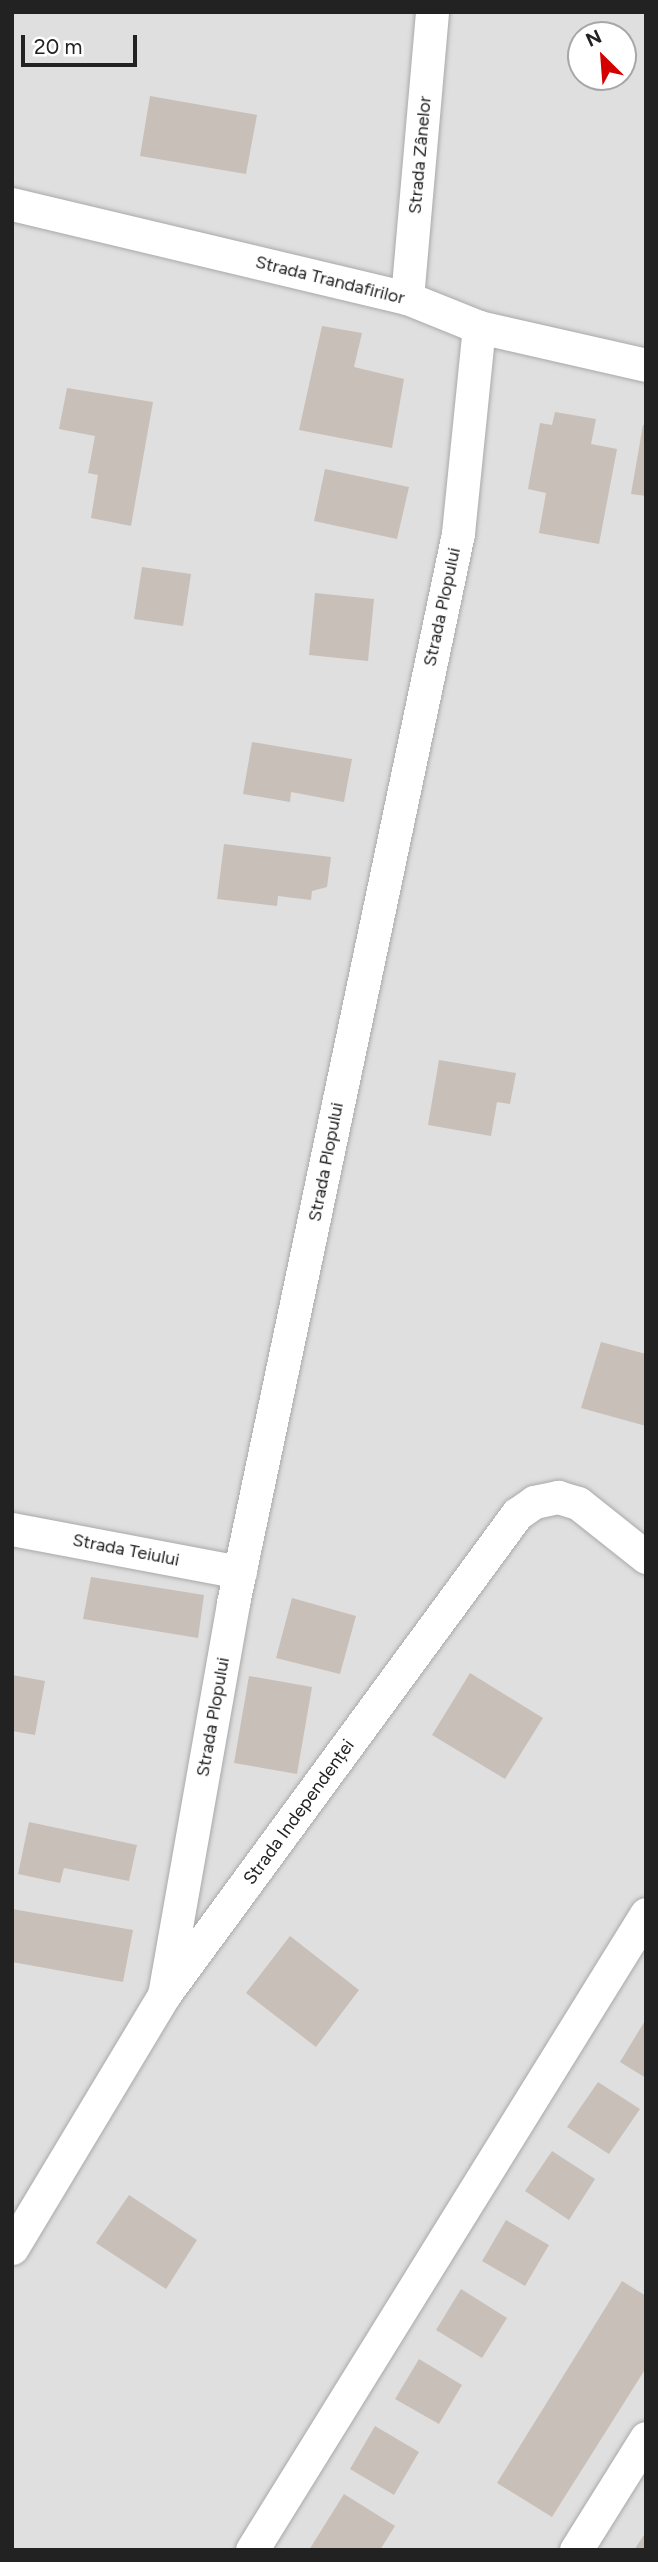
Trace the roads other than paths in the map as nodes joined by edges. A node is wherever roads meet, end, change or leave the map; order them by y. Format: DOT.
graph roads {
  1 [pos="432,12"];
  2 [pos="12,204"];
  3 [pos="407,298"];
  4 [pos="479,327"];
  5 [pos="646,365"];
  6 [pos="12,1529"];
  7 [pos="646,1557"];
  8 [pos="240,1572"];
  9 [pos="646,1914"];
  10 [pos="164,1995"];
  11 [pos="13,2243"];
  12 [pos="646,2438"];
  13 [pos="251,2550"];
  14 [pos="576,2550"];
  1 -- 3 [label="street, Strada Zânelor"];
  2 -- 3 [label="street, Strada Trandafirilor"];
  3 -- 4 [label="street, Strada Trandafirilor"];
  4 -- 5 [label="street, Strada Trandafirilor"];
  4 -- 8 [label="street, Strada Plopului"];
  6 -- 8 [label="street, Strada Teiului"];
  7 -- 10 [label="street, Strada Independenței"];
  8 -- 10 [label="street, Strada Plopului"];
  9 -- 13 [label="street"];
  10 -- 11 [label="street, Strada Independenței"];
  12 -- 14 [label="street"];
}
